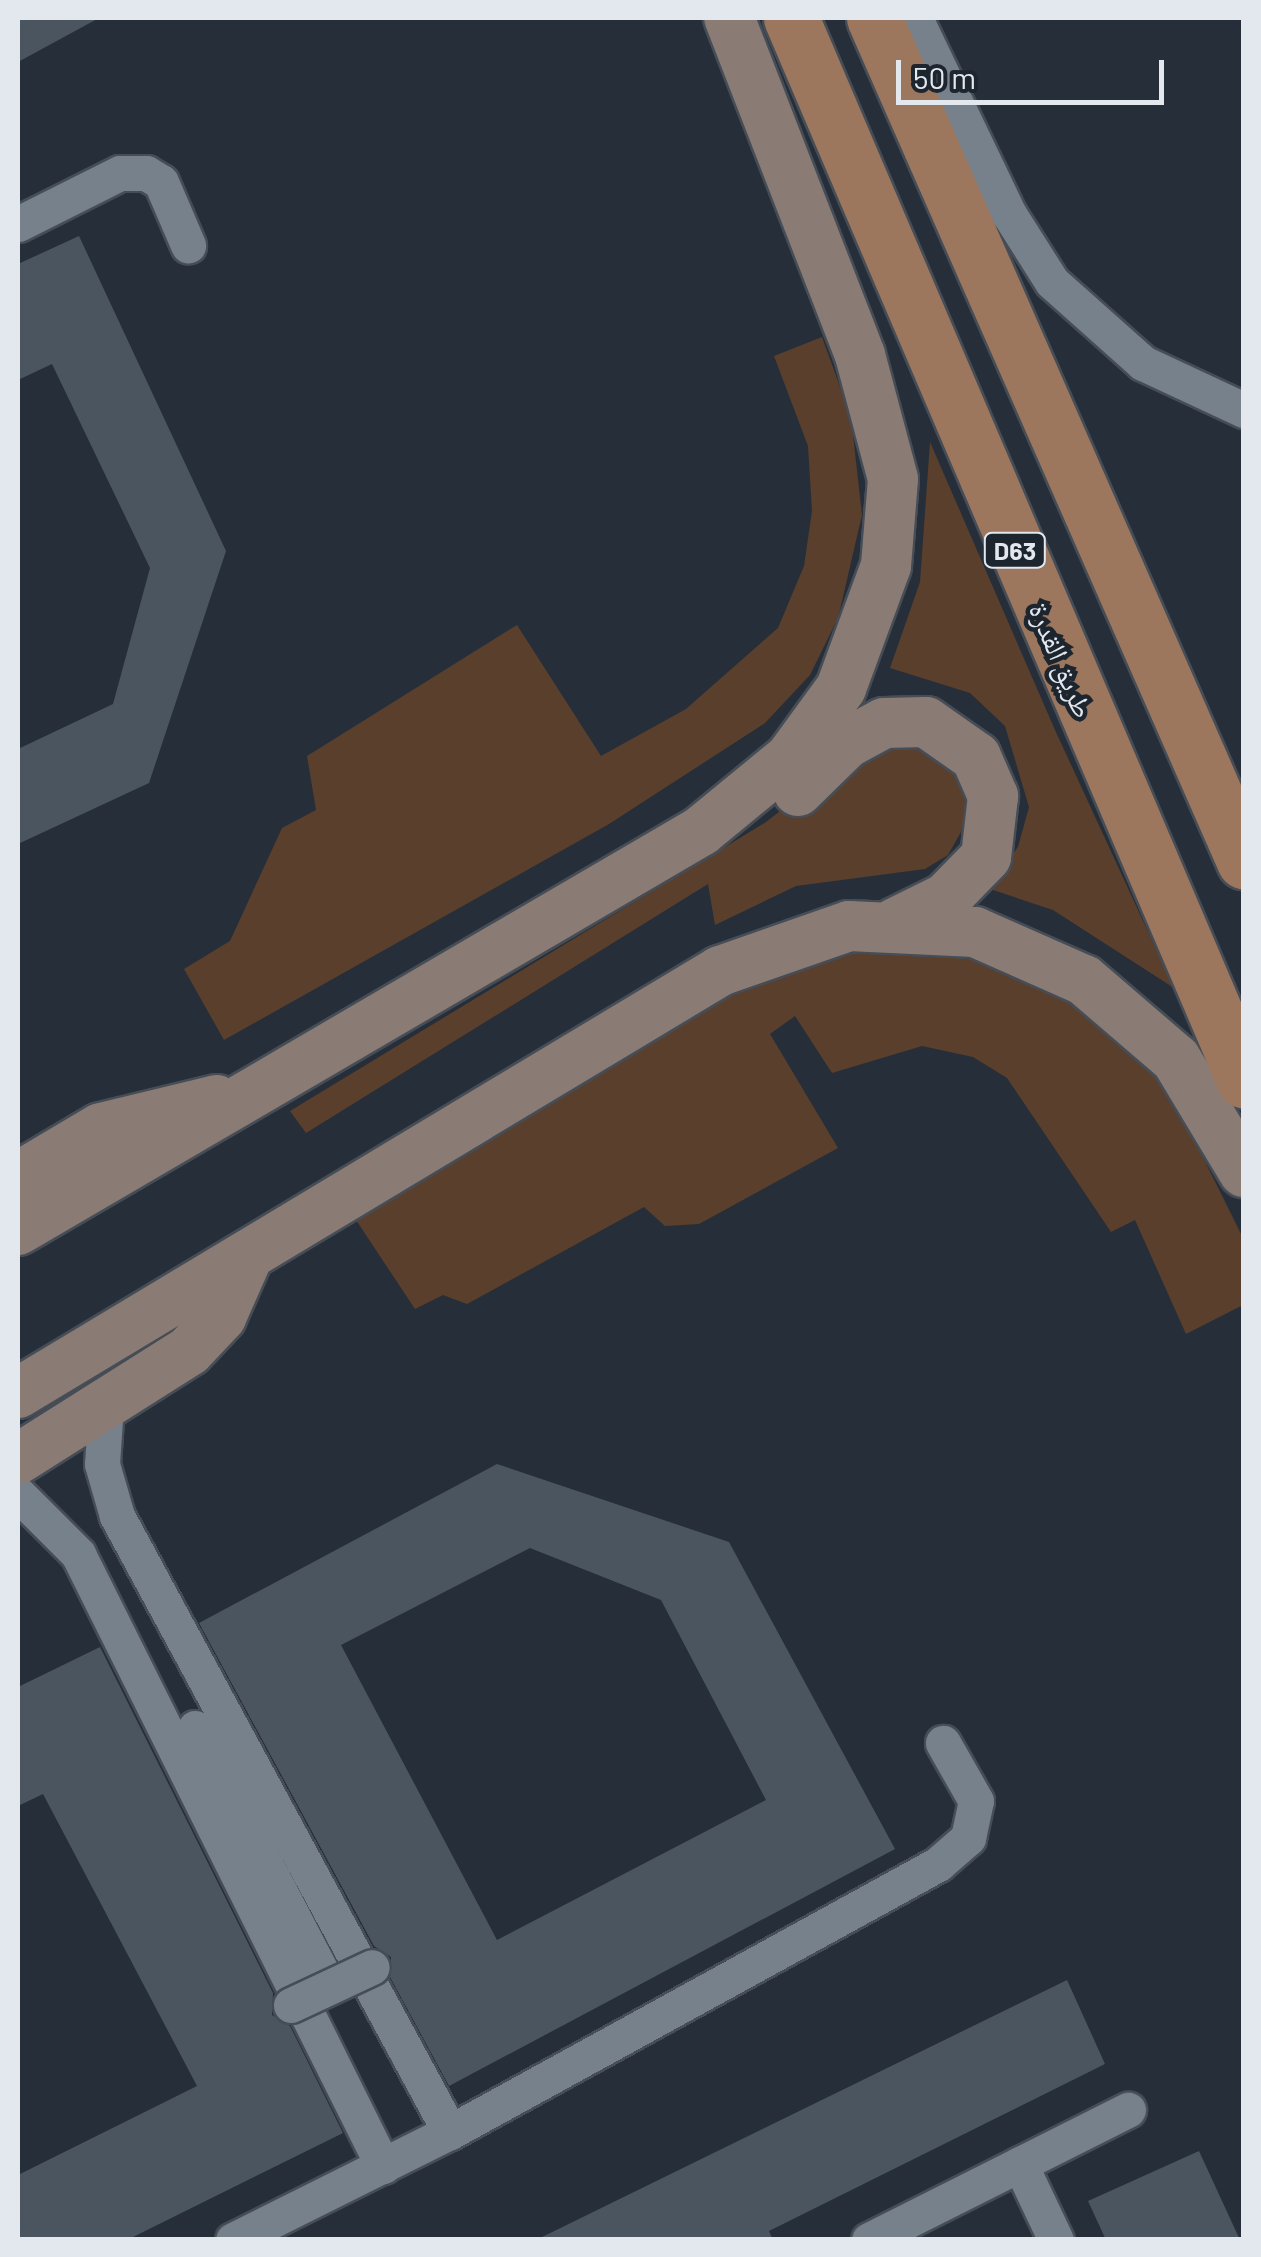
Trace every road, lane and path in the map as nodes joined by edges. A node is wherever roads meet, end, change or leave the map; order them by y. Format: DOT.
graph roads {
  1 [pos="729,18"];
  2 [pos="791,18"];
  3 [pos="874,18"];
  4 [pos="915,18"];
  5 [pos="18,224"];
  6 [pos="188,245"];
  7 [pos="1244,410"];
  8 [pos="692,837"];
  9 [pos="1244,861"];
  10 [pos="895,923"];
  11 [pos="1244,1080"];
  12 [pos="251,1094"];
  13 [pos="1244,1172"];
  14 [pos="20,1173"];
  15 [pos="18,1230"];
  16 [pos="248,1256"];
  17 [pos="18,1393"];
  18 [pos="106,1404"];
  19 [pos="18,1459"];
  20 [pos="18,1494"];
  21 [pos="195,1727"];
  22 [pos="942,1743"];
  23 [pos="372,1967"];
  24 [pos="330,1986"];
  25 [pos="292,2005"];
  26 [pos="1128,2110"];
  27 [pos="450,2132"];
  28 [pos="1020,2164"];
  29 [pos="383,2166"];
  30 [pos="233,2240"];
  31 [pos="869,2240"];
  32 [pos="1056,2240"];
  1 -- 8 [label="street"];
  2 -- 11 [label="main road, طريق القدرة / D63"];
  3 -- 9 [label="main road"];
  4 -- 7 [label="street"];
  5 -- 6 [label="street"];
  8 -- 10 [label="street"];
  8 -- 12 [label="street"];
  10 -- 13 [label="street"];
  10 -- 16 [label="street"];
  12 -- 14 [label="street"];
  12 -- 15 [label="street"];
  16 -- 17 [label="street"];
  16 -- 18 [label="street"];
  18 -- 19 [label="street"];
  18 -- 21 [label="street"];
  20 -- 21 [label="street"];
  21 -- 24 [label="street"];
  21 -- 27 [label="street"];
  21 -- 29 [label="street"];
  22 -- 27 [label="street"];
  23 -- 24 [label="street, bridge"];
  24 -- 25 [label="street, bridge"];
  26 -- 28 [label="street"];
  27 -- 29 [label="street"];
  28 -- 31 [label="street"];
  28 -- 32 [label="street"];
  29 -- 30 [label="street"];
}
